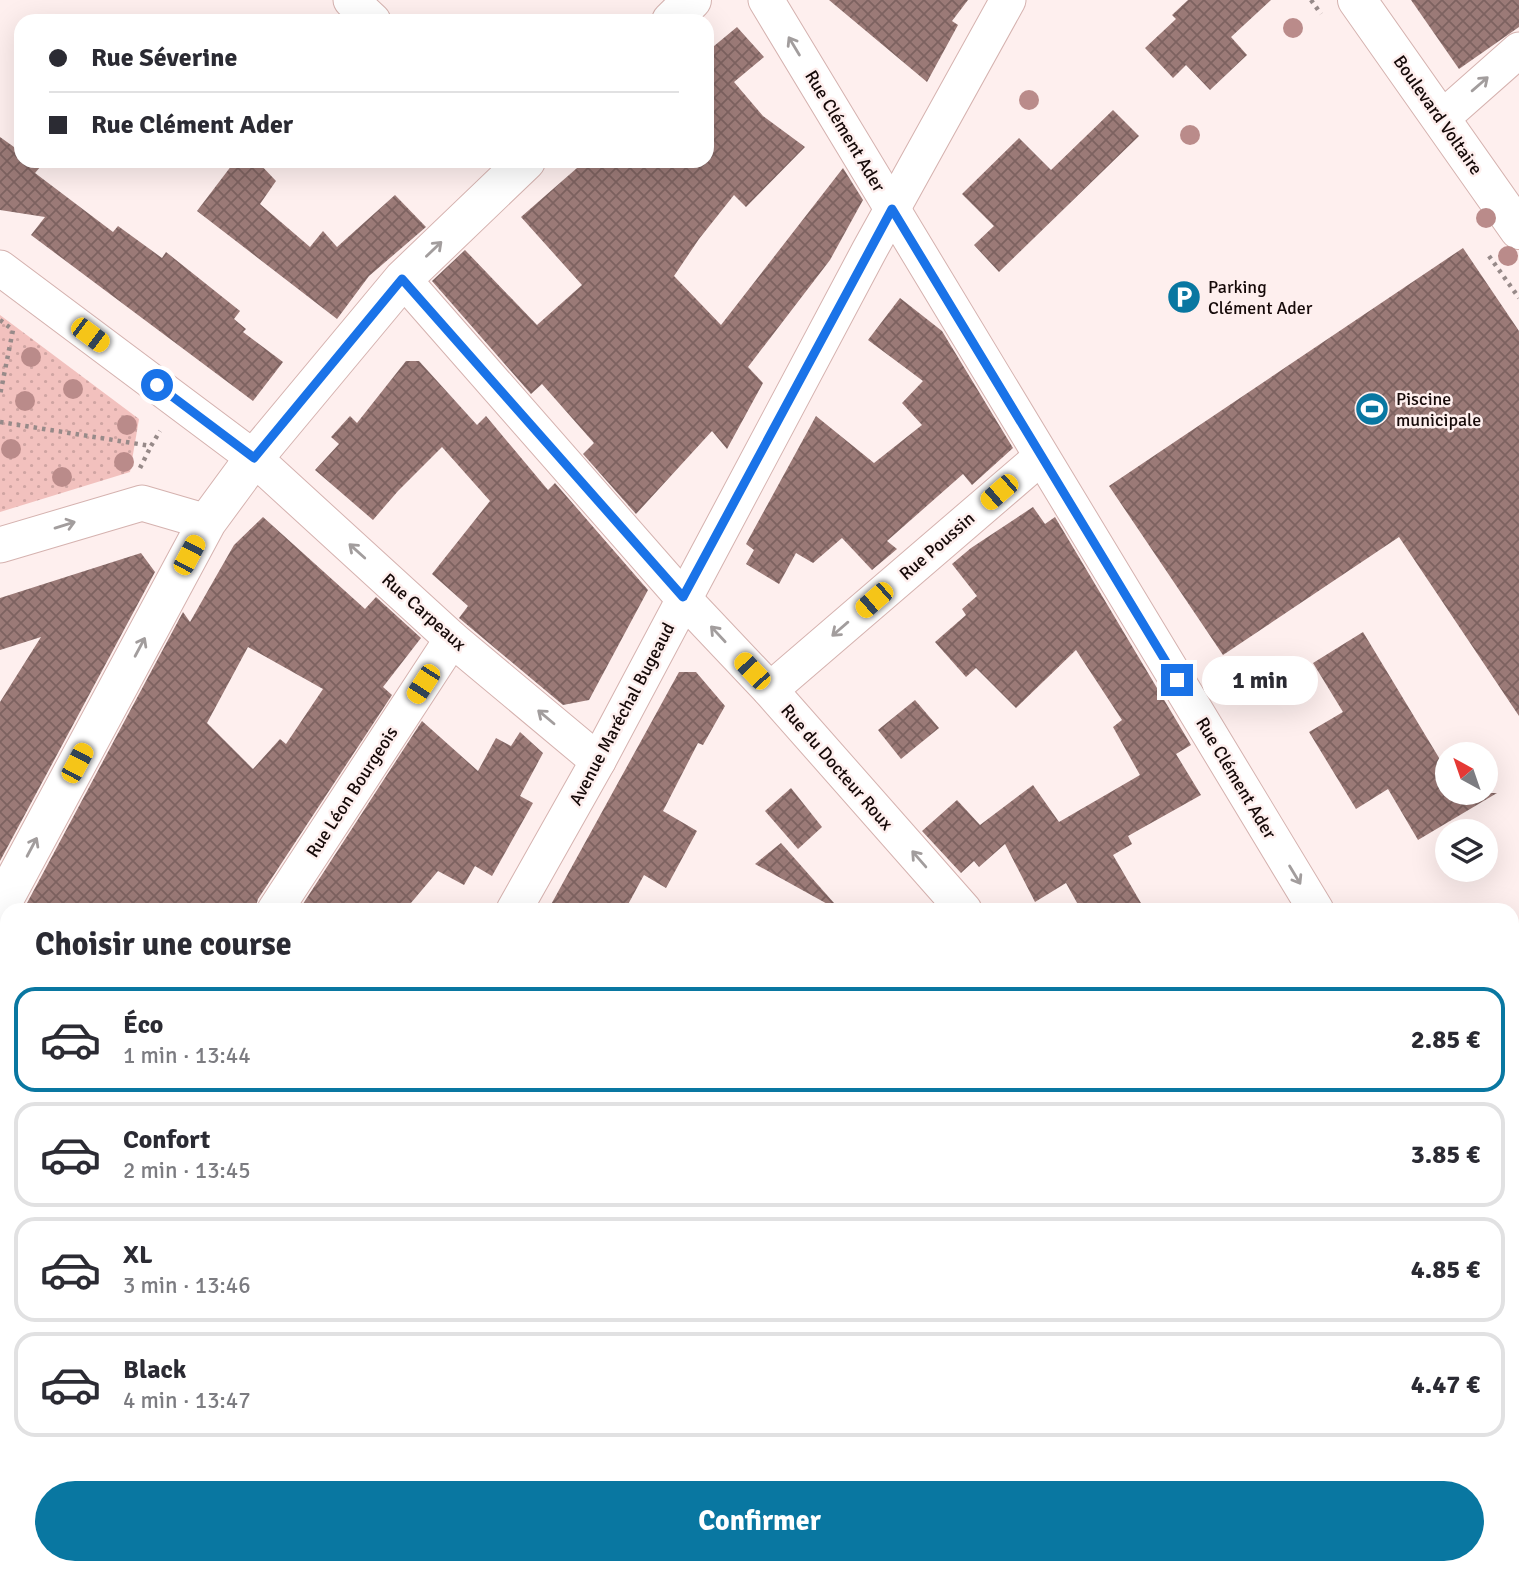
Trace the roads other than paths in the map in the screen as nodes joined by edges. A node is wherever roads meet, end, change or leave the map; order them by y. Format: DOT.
graph roads {
  1 [pos="351,0"];
  2 [pos="692,0"];
  3 [pos="766,0"];
  4 [pos="1008,0"];
  5 [pos="1357,0"];
  6 [pos="366,14"];
  7 [pos="678,14"];
  8 [pos="1519,50"];
  9 [pos="1441,119"];
  10 [pos="518,168"];
  11 [pos="892,209"];
  12 [pos="1519,230"];
  13 [pos="0,268"];
  14 [pos="402,279"];
  15 [pos="1041,457"];
  16 [pos="254,458"];
  17 [pos="207,522"];
  18 [pos="0,545"];
  19 [pos="683,597"];
  20 [pos="453,639"];
  21 [pos="769,690"];
  22 [pos="598,761"];
  23 [pos="2,903"];
  24 [pos="280,903"];
  25 [pos="518,903"];
  26 [pos="958,903"];
  27 [pos="1312,903"];
  1 -- 6 [label="street"];
  2 -- 7 [label="street"];
  11 -- 3 [label="street, Rue Clément Ader, one-way"];
  4 -- 11 [label="street, Avenue Maréchal Bugeaud"];
  5 -- 9 [label="street, Boulevard Voltaire"];
  9 -- 8 [label="street, one-way"];
  9 -- 12 [label="street, Boulevard Voltaire"];
  14 -- 10 [label="street, one-way"];
  11 -- 15 [label="street, Rue Clément Ader"];
  11 -- 19 [label="street, Avenue Maréchal Bugeaud"];
  13 -- 16 [label="street, Rue Carpeaux"];
  14 -- 16 [label="street"];
  14 -- 19 [label="street, Rue du Docteur Roux"];
  15 -- 21 [label="street, Rue Poussin, one-way"];
  15 -- 27 [label="street, Rue Clément Ader, one-way"];
  16 -- 17 [label="street"];
  20 -- 16 [label="street, Rue Carpeaux, one-way"];
  18 -- 17 [label="street, one-way"];
  23 -- 17 [label="street, one-way"];
  21 -- 19 [label="street, Rue du Docteur Roux, one-way"];
  19 -- 22 [label="street, Avenue Maréchal Bugeaud"];
  22 -- 20 [label="street, Rue Carpeaux, one-way"];
  20 -- 24 [label="street, Rue Léon Bourgeois"];
  26 -- 21 [label="street, Rue du Docteur Roux, one-way"];
  22 -- 25 [label="street, Avenue Maréchal Bugeaud"];
}
